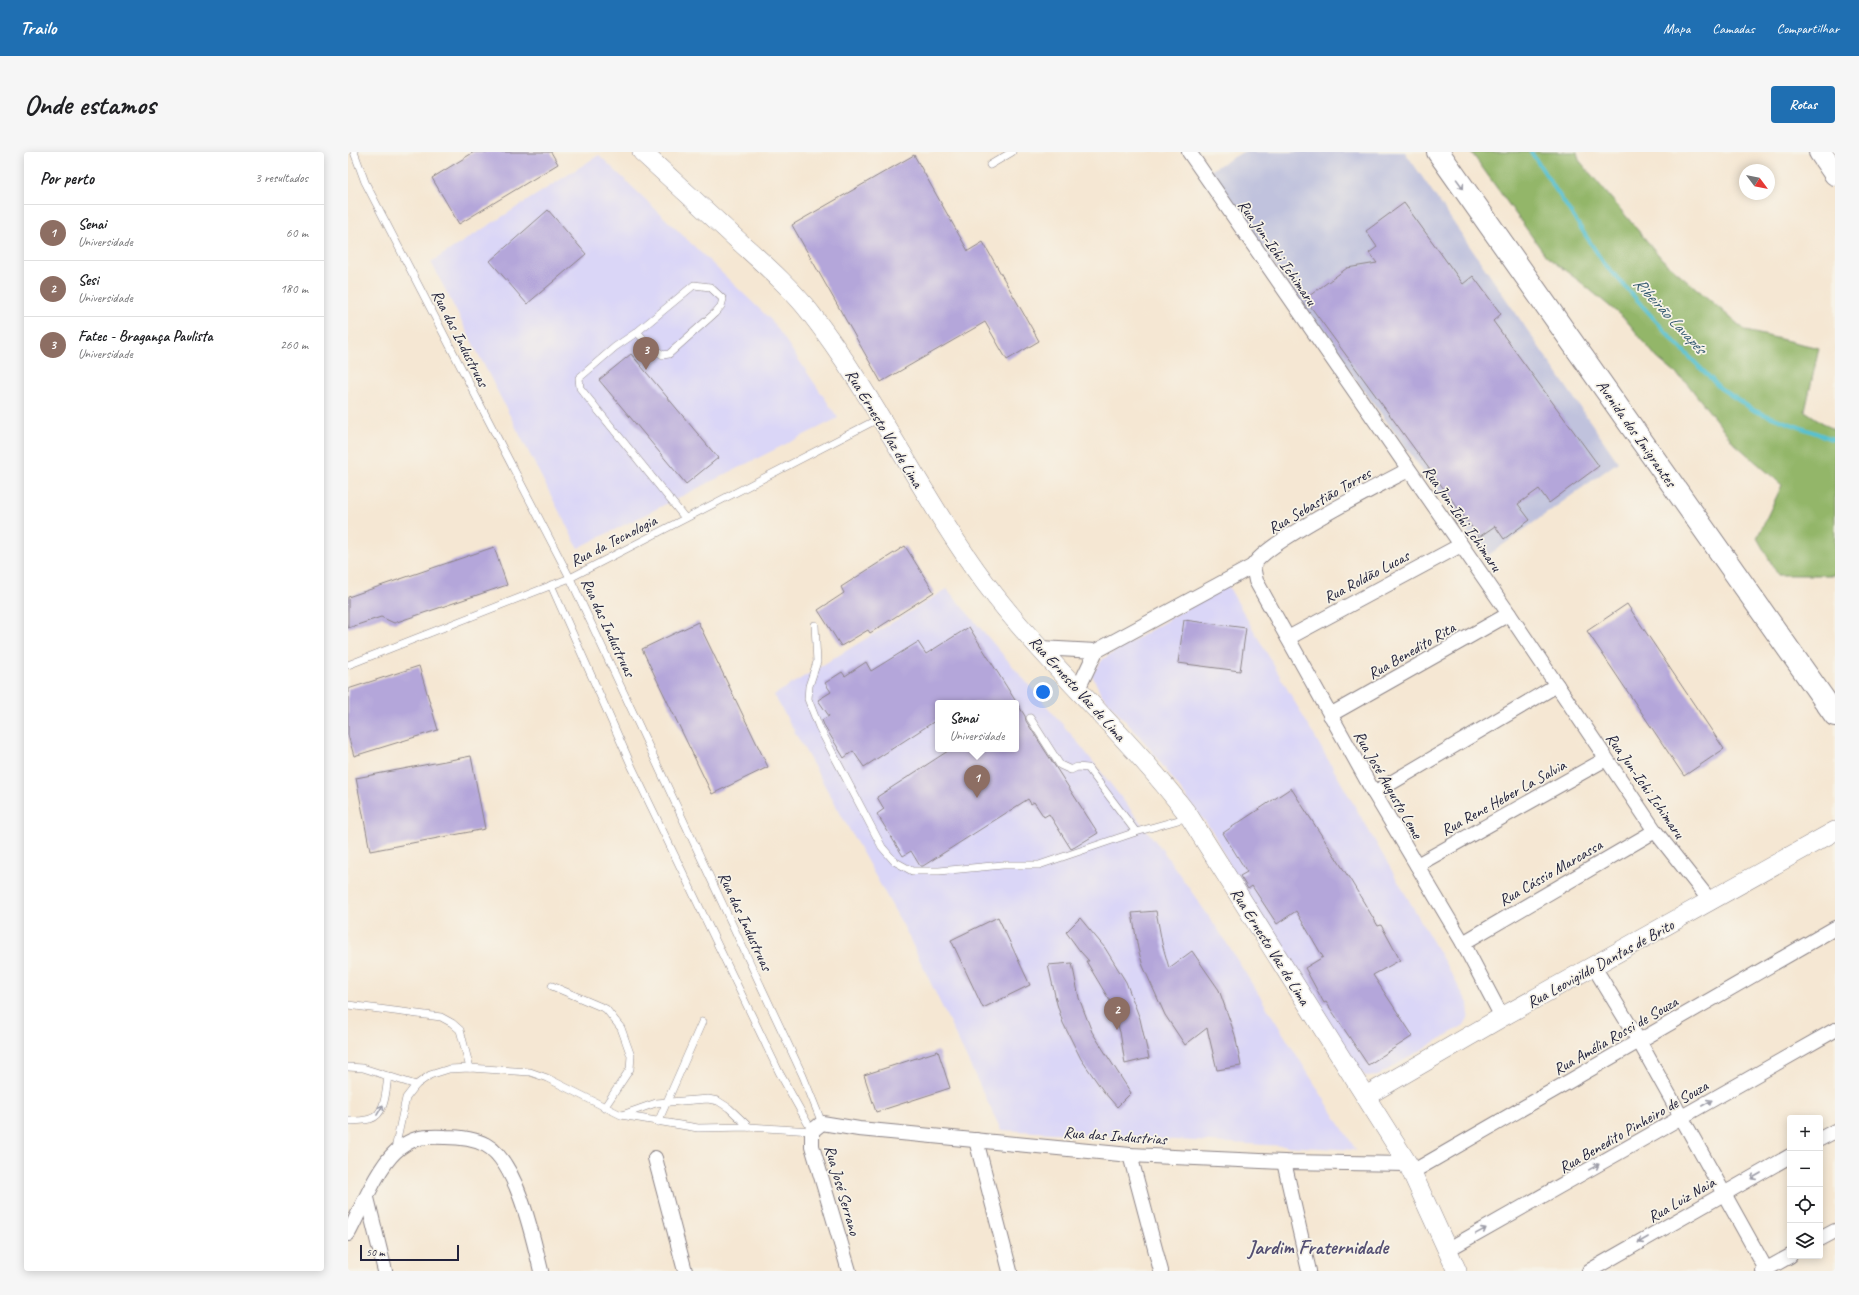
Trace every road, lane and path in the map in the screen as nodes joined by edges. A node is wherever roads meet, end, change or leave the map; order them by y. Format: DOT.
graph roads {
  1 [pos="354,152"];
  2 [pos="642,152"];
  3 [pos="1012,152"];
  4 [pos="1189,152"];
  5 [pos="1438,152"];
  6 [pos="1455,152"];
  7 [pos="1820,152"];
  8 [pos="990,165"];
  9 [pos="1835,174"];
  10 [pos="637,332"];
  11 [pos="880,418"];
  12 [pos="1408,470"];
  13 [pos="686,518"];
  14 [pos="1461,544"];
  15 [pos="1253,566"];
  16 [pos="570,578"];
  17 [pos="551,585"];
  18 [pos="1510,614"];
  19 [pos="815,626"];
  20 [pos="1288,638"];
  21 [pos="1040,648"];
  22 [pos="1096,651"];
  23 [pos="348,665"];
  24 [pos="1557,685"];
  25 [pos="1078,689"];
  26 [pos="1835,692"];
  27 [pos="1835,715"];
  28 [pos="1330,716"];
  29 [pos="1030,718"];
  30 [pos="1606,759"];
  31 [pos="1374,793"];
  32 [pos="1189,816"];
  33 [pos="1655,831"];
  34 [pos="1835,831"];
  35 [pos="1136,832"];
  36 [pos="1417,865"];
  37 [pos="1711,902"];
  38 [pos="1835,928"];
  39 [pos="1463,943"];
  40 [pos="1594,967"];
  41 [pos="552,986"];
  42 [pos="348,1004"];
  43 [pos="1502,1017"];
  44 [pos="702,1022"];
  45 [pos="1835,1030"];
  46 [pos="1639,1041"];
  47 [pos="348,1067"];
  48 [pos="470,1068"];
  49 [pos="388,1076"];
  50 [pos="416,1086"];
  51 [pos="1366,1096"];
  52 [pos="668,1101"];
  53 [pos="604,1108"];
  54 [pos="621,1115"];
  55 [pos="1682,1117"];
  56 [pos="348,1121"];
  57 [pos="658,1122"];
  58 [pos="749,1127"];
  59 [pos="817,1127"];
  60 [pos="1835,1131"];
  61 [pos="1823,1137"];
  62 [pos="976,1140"];
  63 [pos="394,1153"];
  64 [pos="1130,1155"];
  65 [pos="655,1158"];
  66 [pos="1787,1158"];
  67 [pos="1284,1162"];
  68 [pos="1410,1168"];
  69 [pos="1725,1193"];
  70 [pos="367,1198"];
  71 [pos="1835,1231"];
  72 [pos="348,1234"];
  73 [pos="1823,1237"];
  74 [pos="1787,1258"];
  75 [pos="1454,1265"];
  76 [pos="1765,1270"];
  77 [pos="384,1271"];
  78 [pos="541,1271"];
  79 [pos="685,1271"];
  80 [pos="849,1271"];
  81 [pos="1010,1271"];
  82 [pos="1161,1271"];
  83 [pos="1309,1271"];
  84 [pos="1589,1271"];
  1 -- 16 [label="lane, Rua das Industruas"];
  2 -- 11 [label="street, Rua Ernesto Vaz de Lima"];
  3 -- 8 [label="lane"];
  4 -- 12 [label="street, Rua Jun-Ichi Ichimaru"];
  5 -- 27 [label="main road, Avenida dos Imigrantes, one-way"];
  6 -- 26 [label="main road, Avenida dos Imigrantes"];
  7 -- 9 [label="main road"];
  10 -- 10 [label="lane"];
  10 -- 13 [label="lane"];
  11 -- 13 [label="lane, Rua da Tecnologia"];
  11 -- 21 [label="street, Rua Ernesto Vaz de Lima"];
  12 -- 14 [label="street, Rua Jun-Ichi Ichimaru"];
  12 -- 15 [label="street, Rua Sebastião Torres"];
  13 -- 16 [label="lane, Rua da Tecnologia"];
  14 -- 18 [label="street, Rua Jun-Ichi Ichimaru"];
  14 -- 20 [label="street, Rua Roldão Lucas"];
  15 -- 20 [label="street, Rua José Augusto Leme"];
  15 -- 22 [label="street, Rua Sebastião Torres"];
  16 -- 17 [label="lane, Rua da Tecnologia"];
  16 -- 59 [label="lane, Rua das Industruas"];
  17 -- 23 [label="lane, Rua da Tecnologia"];
  17 -- 59 [label="lane"];
  18 -- 24 [label="street, Rua Jun-Ichi Ichimaru"];
  18 -- 28 [label="street, Rua Benedito Rita"];
  19 -- 35 [label="lane"];
  20 -- 28 [label="street, Rua José Augusto Leme"];
  21 -- 22 [label="street"];
  21 -- 25 [label="street, Rua Ernesto Vaz de Lima"];
  22 -- 25 [label="street"];
  24 -- 30 [label="street, Rua Jun-Ichi Ichimaru"];
  24 -- 31 [label="street"];
  25 -- 32 [label="street, Rua Ernesto Vaz de Lima"];
  28 -- 31 [label="street, Rua José Augusto Leme"];
  29 -- 35 [label="lane"];
  30 -- 33 [label="street, Rua Jun-Ichi Ichimaru"];
  30 -- 36 [label="street, Rua Rene Heber La Salvia"];
  31 -- 36 [label="street, Rua José Augusto Leme"];
  32 -- 35 [label="lane"];
  32 -- 51 [label="street, Rua Ernesto Vaz de Lima"];
  33 -- 37 [label="street, Rua Jun-Ichi Ichimaru"];
  33 -- 39 [label="street, Rua Cássio Marcassa"];
  34 -- 37 [label="street, Rua Leovigildo Dantas de Brito"];
  36 -- 39 [label="street, Rua José Augusto Leme"];
  37 -- 40 [label="street, Rua Leovigildo Dantas de Brito"];
  38 -- 46 [label="street, Rua Amélia Rossi de Souza"];
  39 -- 43 [label="street, Rua José Augusto Leme"];
  40 -- 43 [label="street, Rua Leovigildo Dantas de Brito"];
  40 -- 46 [label="street"];
  41 -- 53 [label="lane"];
  42 -- 48 [label="lane"];
  43 -- 51 [label="street, Rua Leovigildo Dantas de Brito"];
  44 -- 52 [label="lane"];
  55 -- 45 [label="street, Rua Benedito Pinheiro de Souza, one-way"];
  46 -- 55 [label="street"];
  46 -- 68 [label="street, Rua Amélia Rossi de Souza"];
  47 -- 49 [label="lane"];
  48 -- 50 [label="lane"];
  48 -- 53 [label="lane"];
  49 -- 50 [label="lane"];
  56 -- 49 [label="lane, one-way"];
  50 -- 63 [label="lane"];
  51 -- 68 [label="street, Rua Ernesto Vaz de Lima"];
  52 -- 54 [label="lane"];
  52 -- 57 [label="lane"];
  52 -- 58 [label="lane"];
  53 -- 54 [label="lane"];
  54 -- 57 [label="lane"];
  55 -- 69 [label="street"];
  75 -- 55 [label="street, Rua Benedito Pinheiro de Souza, one-way"];
  57 -- 58 [label="lane"];
  58 -- 59 [label="lane"];
  59 -- 62 [label="street, Rua das Industrias"];
  59 -- 80 [label="street, Rua José Serrano"];
  60 -- 61 [label="street"];
  62 -- 64 [label="street, Rua das Industrias"];
  62 -- 81 [label="street"];
  63 -- 70 [label="street"];
  63 -- 78 [label="street"];
  64 -- 67 [label="street, Rua das Industrias"];
  64 -- 82 [label="street"];
  65 -- 79 [label="street"];
  66 -- 69 [label="street, Rua Luiz Naia, one-way"];
  67 -- 68 [label="street, Rua das Industrias"];
  67 -- 83 [label="street"];
  68 -- 75 [label="street, Rua Ernesto Vaz de Lima"];
  69 -- 76 [label="street"];
  69 -- 84 [label="street, Rua Luiz Naia, one-way"];
  70 -- 72 [label="street"];
  70 -- 77 [label="street"];
  71 -- 73 [label="street"];
  74 -- 76 [label="street"];
}
